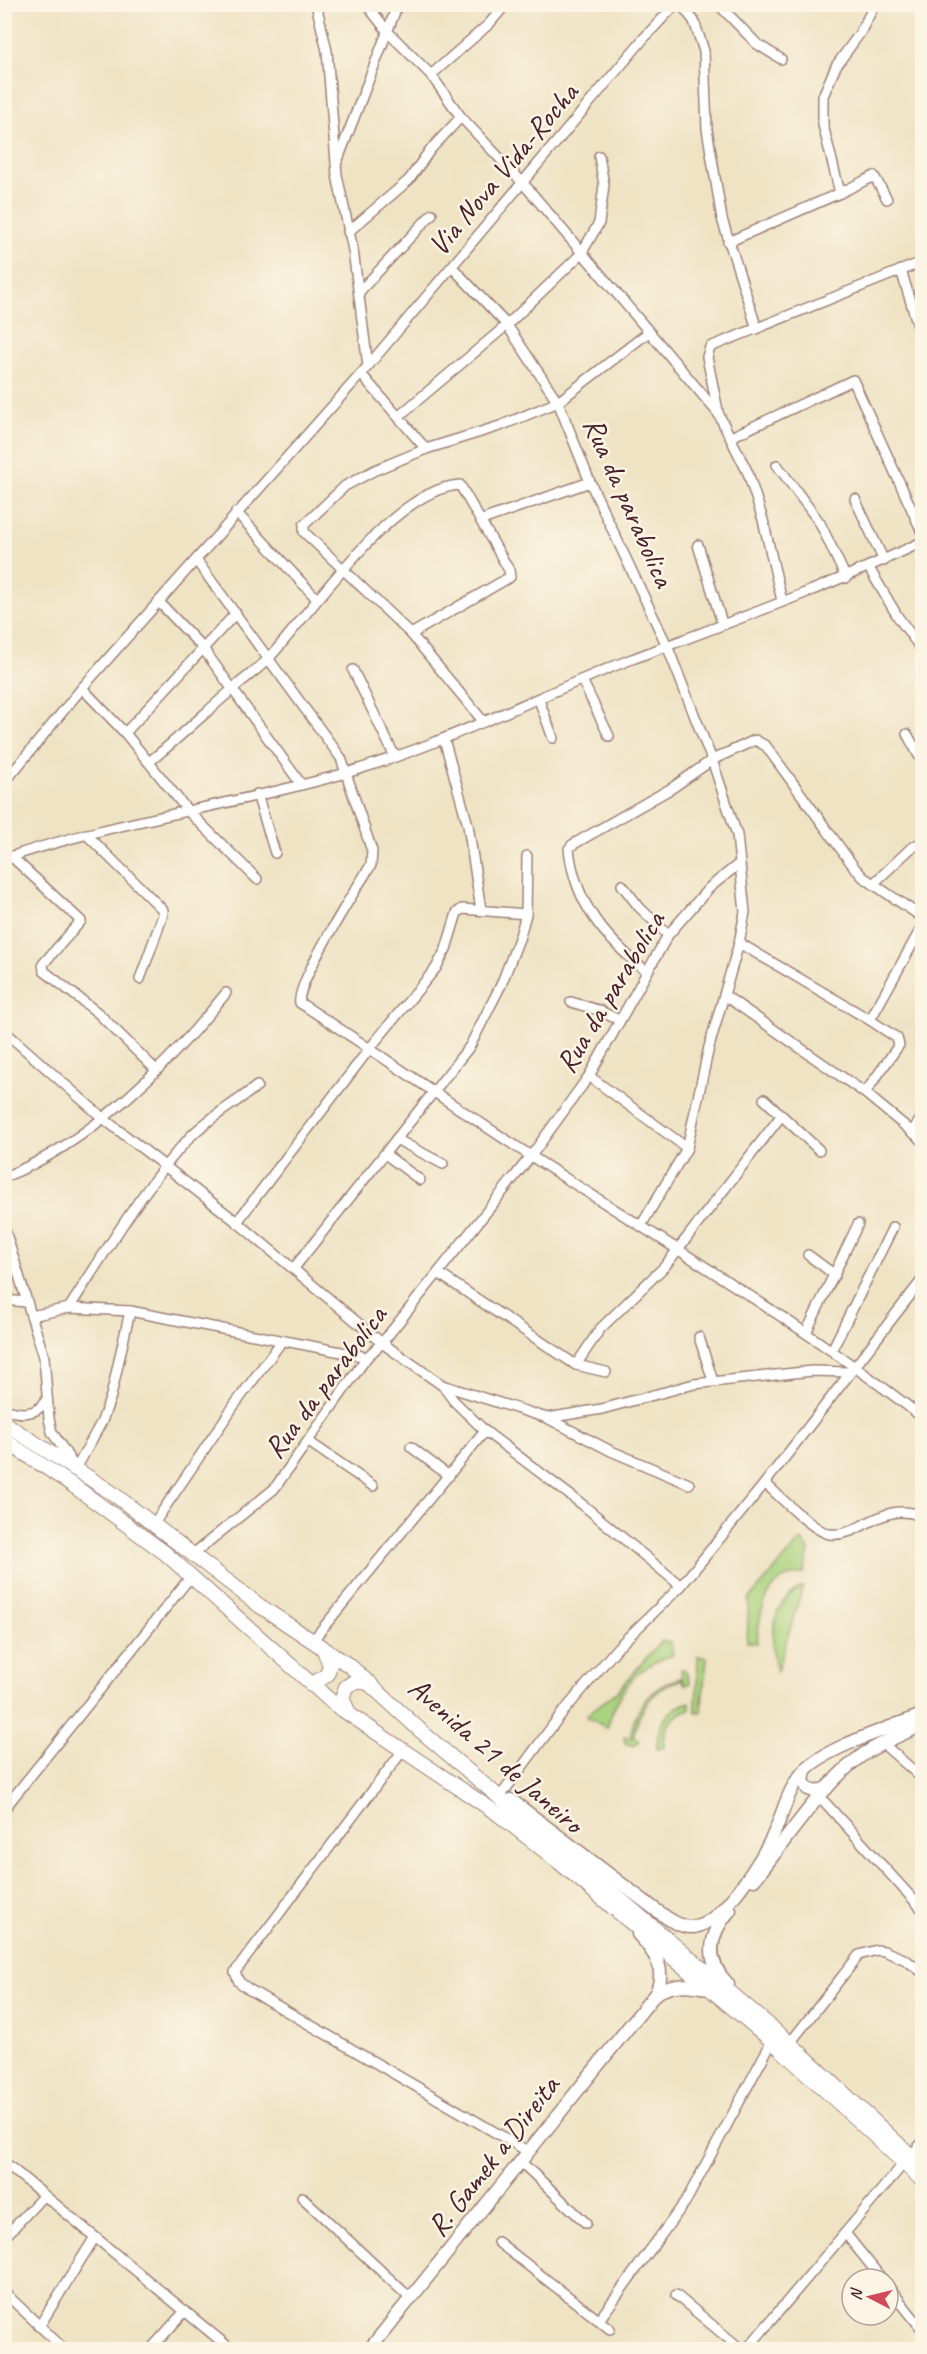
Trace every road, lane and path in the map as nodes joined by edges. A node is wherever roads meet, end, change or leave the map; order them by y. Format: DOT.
graph roads {
  1 [pos="316,4"];
  2 [pos="366,4"];
  3 [pos="398,4"];
  4 [pos="506,4"];
  5 [pos="676,4"];
  6 [pos="681,4"];
  7 [pos="718,4"];
  8 [pos="875,4"];
  9 [pos="388,32"];
  10 [pos="781,59"];
  11 [pos="431,75"];
  12 [pos="461,117"];
  13 [pos="599,156"];
  14 [pos="336,164"];
  15 [pos="523,183"];
  16 [pos="840,193"];
  17 [pos="887,199"];
  18 [pos="432,214"];
  19 [pos="348,232"];
  20 [pos="728,242"];
  21 [pos="581,254"];
  22 [pos="922,262"];
  23 [pos="452,267"];
  24 [pos="901,270"];
  25 [pos="359,292"];
  26 [pos="507,325"];
  27 [pos="757,329"];
  28 [pos="649,332"];
  29 [pos="922,339"];
  30 [pos="365,370"];
  31 [pos="558,402"];
  32 [pos="718,413"];
  33 [pos="399,416"];
  34 [pos="731,437"];
  35 [pos="426,449"];
  36 [pos="777,465"];
  37 [pos="590,482"];
  38 [pos="855,499"];
  39 [pos="236,512"];
  40 [pos="482,520"];
  41 [pos="922,532"];
  42 [pos="922,542"];
  43 [pos="698,545"];
  44 [pos="195,560"];
  45 [pos="884,561"];
  46 [pos="344,568"];
  47 [pos="869,568"];
  48 [pos="846,578"];
  49 [pos="317,599"];
  50 [pos="782,601"];
  51 [pos="159,602"];
  52 [pos="236,613"];
  53 [pos="722,623"];
  54 [pos="411,634"];
  55 [pos="202,647"];
  56 [pos="668,648"];
  57 [pos="922,650"];
  58 [pos="269,658"];
  59 [pos="353,670"];
  60 [pos="583,682"];
  61 [pos="82,688"];
  62 [pos="234,688"];
  63 [pos="539,700"];
  64 [pos="483,721"];
  65 [pos="124,733"];
  66 [pos="907,734"];
  67 [pos="609,736"];
  68 [pos="553,738"];
  69 [pos="444,739"];
  70 [pos="394,755"];
  71 [pos="712,760"];
  72 [pos="922,761"];
  73 [pos="149,762"];
  74 [pos="347,773"];
  75 [pos="4,783"];
  76 [pos="301,784"];
  77 [pos="257,794"];
  78 [pos="188,811"];
  79 [pos="86,834"];
  80 [pos="922,842"];
  81 [pos="275,853"];
  82 [pos="527,856"];
  83 [pos="8,858"];
  84 [pos="740,863"];
  85 [pos="257,879"];
  86 [pos="873,884"];
  87 [pos="622,885"];
  88 [pos="481,910"];
  89 [pos="526,914"];
  90 [pos="922,917"];
  91 [pos="922,927"];
  92 [pos="668,935"];
  93 [pos="739,943"];
  94 [pos="646,971"];
  95 [pos="140,979"];
  96 [pos="226,993"];
  97 [pos="724,995"];
  98 [pos="571,1002"];
  99 [pos="619,1020"];
  100 [pos="870,1020"];
  101 [pos="4,1031"];
  102 [pos="370,1048"];
  103 [pos="156,1070"];
  104 [pos="590,1076"];
  105 [pos="257,1086"];
  106 [pos="434,1091"];
  107 [pos="865,1094"];
  108 [pos="764,1099"];
  109 [pos="781,1116"];
  110 [pos="922,1117"];
  111 [pos="104,1119"];
  112 [pos="912,1132"];
  113 [pos="396,1139"];
  114 [pos="922,1140"];
  115 [pos="687,1148"];
  116 [pos="819,1150"];
  117 [pos="385,1154"];
  118 [pos="531,1156"];
  119 [pos="443,1164"];
  120 [pos="166,1166"];
  121 [pos="4,1177"];
  122 [pos="420,1180"];
  123 [pos="237,1222"];
  124 [pos="642,1224"];
  125 [pos="858,1224"];
  126 [pos="4,1227"];
  127 [pos="893,1227"];
  128 [pos="676,1250"];
  129 [pos="808,1255"];
  130 [pos="294,1268"];
  131 [pos="438,1273"];
  132 [pos="835,1275"];
  133 [pos="922,1280"];
  134 [pos="4,1300"];
  135 [pos="26,1302"];
  136 [pos="69,1308"];
  137 [pos="130,1311"];
  138 [pos="31,1316"];
  139 [pos="806,1333"];
  140 [pos="699,1337"];
  141 [pos="282,1341"];
  142 [pos="382,1343"];
  143 [pos="832,1350"];
  144 [pos="367,1357"];
  145 [pos="576,1365"];
  146 [pos="852,1368"];
  147 [pos="606,1372"];
  148 [pos="713,1381"];
  149 [pos="442,1385"];
  150 [pos="48,1397"];
  151 [pos="4,1409"];
  152 [pos="922,1417"];
  153 [pos="547,1418"];
  154 [pos="4,1423"];
  155 [pos="485,1431"];
  156 [pos="4,1440"];
  157 [pos="309,1442"];
  158 [pos="411,1447"];
  159 [pos="76,1469"];
  160 [pos="449,1476"];
  161 [pos="765,1483"];
  162 [pos="689,1484"];
  163 [pos="373,1486"];
  164 [pos="922,1516"];
  165 [pos="153,1525"];
  166 [pos="193,1554"];
  167 [pos="192,1575"];
  168 [pos="681,1586"];
  169 [pos="317,1643"];
  170 [pos="372,1684"];
  171 [pos="311,1685"];
  172 [pos="350,1714"];
  173 [pos="922,1715"];
  174 [pos="922,1725"];
  175 [pos="882,1743"];
  176 [pos="404,1749"];
  177 [pos="806,1770"];
  178 [pos="471,1773"];
  179 [pos="922,1778"];
  180 [pos="823,1792"];
  181 [pos="502,1794"];
  182 [pos="4,1809"];
  183 [pos="922,1909"];
  184 [pos="618,1911"];
  185 [pos="922,1972"];
  186 [pos="712,1990"];
  187 [pos="656,1993"];
  188 [pos="755,2013"];
  189 [pos="772,2041"];
  190 [pos="790,2043"];
  191 [pos="922,2143"];
  192 [pos="529,2152"];
  193 [pos="908,2159"];
  194 [pos="4,2162"];
  195 [pos="520,2162"];
  196 [pos="922,2166"];
  197 [pos="922,2180"];
  198 [pos="44,2195"];
  199 [pos="302,2197"];
  200 [pos="586,2223"];
  201 [pos="845,2233"];
  202 [pos="95,2237"];
  203 [pos="4,2238"];
  204 [pos="498,2242"];
  205 [pos="872,2267"];
  206 [pos="5,2293"];
  207 [pos="676,2295"];
  208 [pos="411,2299"];
  209 [pos="900,2301"];
  210 [pos="186,2311"];
  211 [pos="599,2320"];
  212 [pos="40,2325"];
  213 [pos="610,2329"];
  214 [pos="922,2329"];
  215 [pos="65,2349"];
  216 [pos="150,2349"];
  217 [pos="232,2349"];
  218 [pos="369,2349"];
  219 [pos="744,2349"];
  1 -- 14 [label="street"];
  2 -- 9 [label="street"];
  3 -- 9 [label="street"];
  4 -- 11 [label="street"];
  5 -- 15 [label="street, Via Nova Vida-Rocha"];
  6 -- 20 [label="street"];
  7 -- 10 [label="street"];
  8 -- 16 [label="street"];
  9 -- 11 [label="street"];
  9 -- 14 [label="street"];
  11 -- 12 [label="street"];
  12 -- 15 [label="street"];
  12 -- 19 [label="street"];
  13 -- 21 [label="street"];
  14 -- 19 [label="street"];
  15 -- 21 [label="street"];
  15 -- 23 [label="street, Via Nova Vida-Rocha"];
  16 -- 17 [label="street"];
  16 -- 20 [label="street"];
  18 -- 25 [label="street"];
  19 -- 25 [label="street"];
  20 -- 27 [label="street"];
  21 -- 26 [label="street"];
  21 -- 28 [label="street"];
  22 -- 24 [label="street"];
  23 -- 26 [label="street, Rua da parabolica"];
  23 -- 30 [label="street, Via Nova Vida-Rocha"];
  24 -- 27 [label="street"];
  24 -- 29 [label="street"];
  25 -- 30 [label="street"];
  26 -- 31 [label="street, Rua da parabolica"];
  26 -- 33 [label="street"];
  27 -- 32 [label="street"];
  28 -- 31 [label="street"];
  28 -- 32 [label="street"];
  30 -- 33 [label="street"];
  30 -- 39 [label="street, Via Nova Vida-Rocha"];
  31 -- 35 [label="street"];
  31 -- 37 [label="street, Rua da parabolica"];
  32 -- 34 [label="street"];
  33 -- 35 [label="street"];
  34 -- 41 [label="street"];
  34 -- 50 [label="street"];
  35 -- 46 [label="street"];
  36 -- 48 [label="street"];
  37 -- 40 [label="street"];
  37 -- 56 [label="street, Rua da parabolica"];
  38 -- 45 [label="street"];
  39 -- 44 [label="street, Via Nova Vida-Rocha"];
  39 -- 49 [label="street"];
  40 -- 46 [label="street"];
  40 -- 54 [label="street"];
  42 -- 45 [label="street"];
  43 -- 53 [label="street"];
  44 -- 51 [label="street, Via Nova Vida-Rocha"];
  44 -- 52 [label="street"];
  45 -- 47 [label="street"];
  46 -- 49 [label="street"];
  46 -- 54 [label="street"];
  47 -- 48 [label="street"];
  47 -- 57 [label="street"];
  48 -- 50 [label="street"];
  49 -- 58 [label="street"];
  50 -- 53 [label="street"];
  51 -- 55 [label="street"];
  51 -- 61 [label="street, Via Nova Vida-Rocha"];
  52 -- 55 [label="street"];
  52 -- 58 [label="street"];
  53 -- 56 [label="street"];
  54 -- 64 [label="street"];
  55 -- 62 [label="street"];
  55 -- 65 [label="street"];
  56 -- 60 [label="street"];
  56 -- 71 [label="street, Rua da parabolica"];
  58 -- 62 [label="street"];
  58 -- 74 [label="street"];
  59 -- 70 [label="street"];
  60 -- 63 [label="street"];
  60 -- 67 [label="street"];
  61 -- 65 [label="street"];
  61 -- 75 [label="street, Via Nova Vida-Rocha"];
  62 -- 73 [label="street"];
  62 -- 76 [label="street"];
  63 -- 64 [label="street"];
  63 -- 68 [label="street"];
  64 -- 69 [label="street"];
  65 -- 73 [label="street"];
  66 -- 72 [label="street"];
  69 -- 70 [label="street"];
  69 -- 88 [label="street"];
  70 -- 74 [label="street"];
  71 -- 84 [label="street, Rua da parabolica"];
  71 -- 86 [label="street"];
  71 -- 94 [label="street"];
  73 -- 78 [label="street"];
  74 -- 76 [label="street"];
  74 -- 102 [label="street"];
  76 -- 77 [label="street"];
  77 -- 78 [label="street"];
  77 -- 81 [label="street"];
  78 -- 79 [label="street"];
  78 -- 85 [label="street"];
  79 -- 83 [label="street"];
  79 -- 95 [label="street"];
  80 -- 86 [label="street"];
  82 -- 89 [label="street"];
  83 -- 103 [label="street"];
  84 -- 92 [label="street, Rua da parabolica"];
  84 -- 93 [label="street"];
  86 -- 90 [label="street"];
  87 -- 92 [label="street"];
  88 -- 89 [label="street"];
  88 -- 102 [label="street"];
  89 -- 106 [label="street"];
  91 -- 100 [label="street"];
  92 -- 94 [label="street, Rua da parabolica"];
  93 -- 97 [label="street"];
  93 -- 100 [label="street"];
  94 -- 99 [label="street, Rua da parabolica"];
  96 -- 103 [label="street"];
  97 -- 107 [label="street"];
  97 -- 115 [label="street"];
  98 -- 99 [label="street"];
  99 -- 104 [label="street, Rua da parabolica"];
  100 -- 107 [label="street"];
  101 -- 111 [label="street"];
  102 -- 106 [label="street"];
  102 -- 123 [label="street"];
  103 -- 111 [label="street"];
  104 -- 115 [label="street"];
  104 -- 118 [label="street, Rua da parabolica"];
  105 -- 120 [label="street"];
  106 -- 113 [label="street"];
  106 -- 118 [label="street"];
  107 -- 112 [label="street"];
  108 -- 109 [label="street"];
  109 -- 116 [label="street"];
  109 -- 128 [label="street"];
  110 -- 112 [label="street"];
  111 -- 120 [label="street"];
  111 -- 121 [label="street"];
  112 -- 114 [label="street"];
  113 -- 117 [label="street"];
  113 -- 119 [label="street"];
  115 -- 124 [label="street"];
  117 -- 122 [label="street"];
  117 -- 130 [label="street"];
  118 -- 124 [label="street"];
  118 -- 131 [label="street, Rua da parabolica"];
  120 -- 123 [label="street"];
  120 -- 136 [label="street"];
  123 -- 130 [label="street"];
  124 -- 128 [label="street"];
  125 -- 132 [label="street"];
  126 -- 135 [label="street"];
  127 -- 143 [label="street"];
  128 -- 139 [label="street"];
  128 -- 145 [label="street"];
  129 -- 132 [label="street"];
  130 -- 142 [label="street"];
  131 -- 142 [label="street, Rua da parabolica"];
  131 -- 145 [label="street"];
  132 -- 139 [label="street"];
  133 -- 146 [label="street"];
  134 -- 135 [label="street"];
  135 -- 138 [label="street"];
  136 -- 137 [label="street"];
  136 -- 138 [label="street"];
  137 -- 141 [label="street"];
  137 -- 159 [label="street"];
  138 -- 150 [label="street"];
  139 -- 143 [label="street"];
  140 -- 148 [label="street"];
  141 -- 144 [label="street"];
  141 -- 165 [label="street"];
  142 -- 144 [label="street, Rua da parabolica"];
  142 -- 149 [label="street"];
  143 -- 146 [label="street"];
  144 -- 157 [label="street, Rua da parabolica"];
  145 -- 147 [label="street"];
  146 -- 148 [label="street"];
  146 -- 152 [label="street"];
  146 -- 161 [label="street"];
  148 -- 153 [label="street"];
  149 -- 153 [label="street"];
  149 -- 155 [label="street"];
  150 -- 151 [label="street"];
  150 -- 159 [label="street"];
  153 -- 162 [label="street"];
  154 -- 159 [label="main road, Avenida 21 de Janeiro"];
  155 -- 160 [label="street"];
  155 -- 168 [label="street"];
  156 -- 167 [label="main road, Avenida 21 de Janeiro"];
  157 -- 163 [label="street"];
  157 -- 166 [label="street, Rua da parabolica"];
  158 -- 160 [label="street"];
  159 -- 165 [label="main road, Avenida 21 de Janeiro"];
  160 -- 169 [label="street"];
  161 -- 164 [label="street"];
  161 -- 168 [label="street"];
  165 -- 166 [label="main road, Avenida 21 de Janeiro"];
  166 -- 169 [label="main road, Avenida 21 de Janeiro"];
  167 -- 171 [label="main road, Avenida 21 de Janeiro"];
  167 -- 182 [label="street"];
  168 -- 181 [label="street"];
  169 -- 170 [label="main road, Avenida 21 de Janeiro"];
  169 -- 171 [label="main road"];
  170 -- 172 [label="main road"];
  170 -- 178 [label="main road, Avenida 21 de Janeiro"];
  171 -- 172 [label="main road, Avenida 21 de Janeiro"];
  172 -- 176 [label="main road, Avenida 21 de Janeiro"];
  173 -- 177 [label="main road"];
  174 -- 175 [label="main road"];
  175 -- 179 [label="street"];
  175 -- 180 [label="main road"];
  176 -- 184 [label="main road, Avenida 21 de Janeiro"];
  176 -- 192 [label="street"];
  177 -- 180 [label="main road"];
  177 -- 181 [label="main road"];
  178 -- 181 [label="main road"];
  178 -- 188 [label="main road, Avenida 21 de Janeiro"];
  180 -- 183 [label="street"];
  180 -- 188 [label="main road"];
  184 -- 186 [label="main road, Avenida 21 de Janeiro"];
  184 -- 187 [label="main road"];
  185 -- 190 [label="street"];
  186 -- 187 [label="main road"];
  186 -- 189 [label="main road, Avenida 21 de Janeiro"];
  187 -- 192 [label="main road, R. Gamek a Direita"];
  188 -- 190 [label="main road, Avenida 21 de Janeiro"];
  189 -- 193 [label="main road, Avenida 21 de Janeiro"];
  189 -- 211 [label="street"];
  190 -- 193 [label="main road, Avenida 21 de Janeiro"];
  191 -- 193 [label="street"];
  192 -- 195 [label="main road, R. Gamek a Direita"];
  193 -- 196 [label="main road, Avenida 21 de Janeiro"];
  193 -- 197 [label="main road, Avenida 21 de Janeiro"];
  193 -- 201 [label="street"];
  194 -- 198 [label="street"];
  195 -- 200 [label="street"];
  195 -- 208 [label="main road, R. Gamek a Direita"];
  198 -- 202 [label="street"];
  198 -- 203 [label="street"];
  199 -- 208 [label="street"];
  201 -- 205 [label="street"];
  201 -- 219 [label="street"];
  202 -- 210 [label="street"];
  202 -- 212 [label="street"];
  204 -- 211 [label="street"];
  206 -- 212 [label="street"];
  207 -- 219 [label="street"];
  208 -- 218 [label="main road, R. Gamek a Direita"];
  209 -- 214 [label="street"];
  210 -- 216 [label="street"];
  210 -- 217 [label="street"];
  211 -- 213 [label="street"];
  212 -- 215 [label="street"];
}
